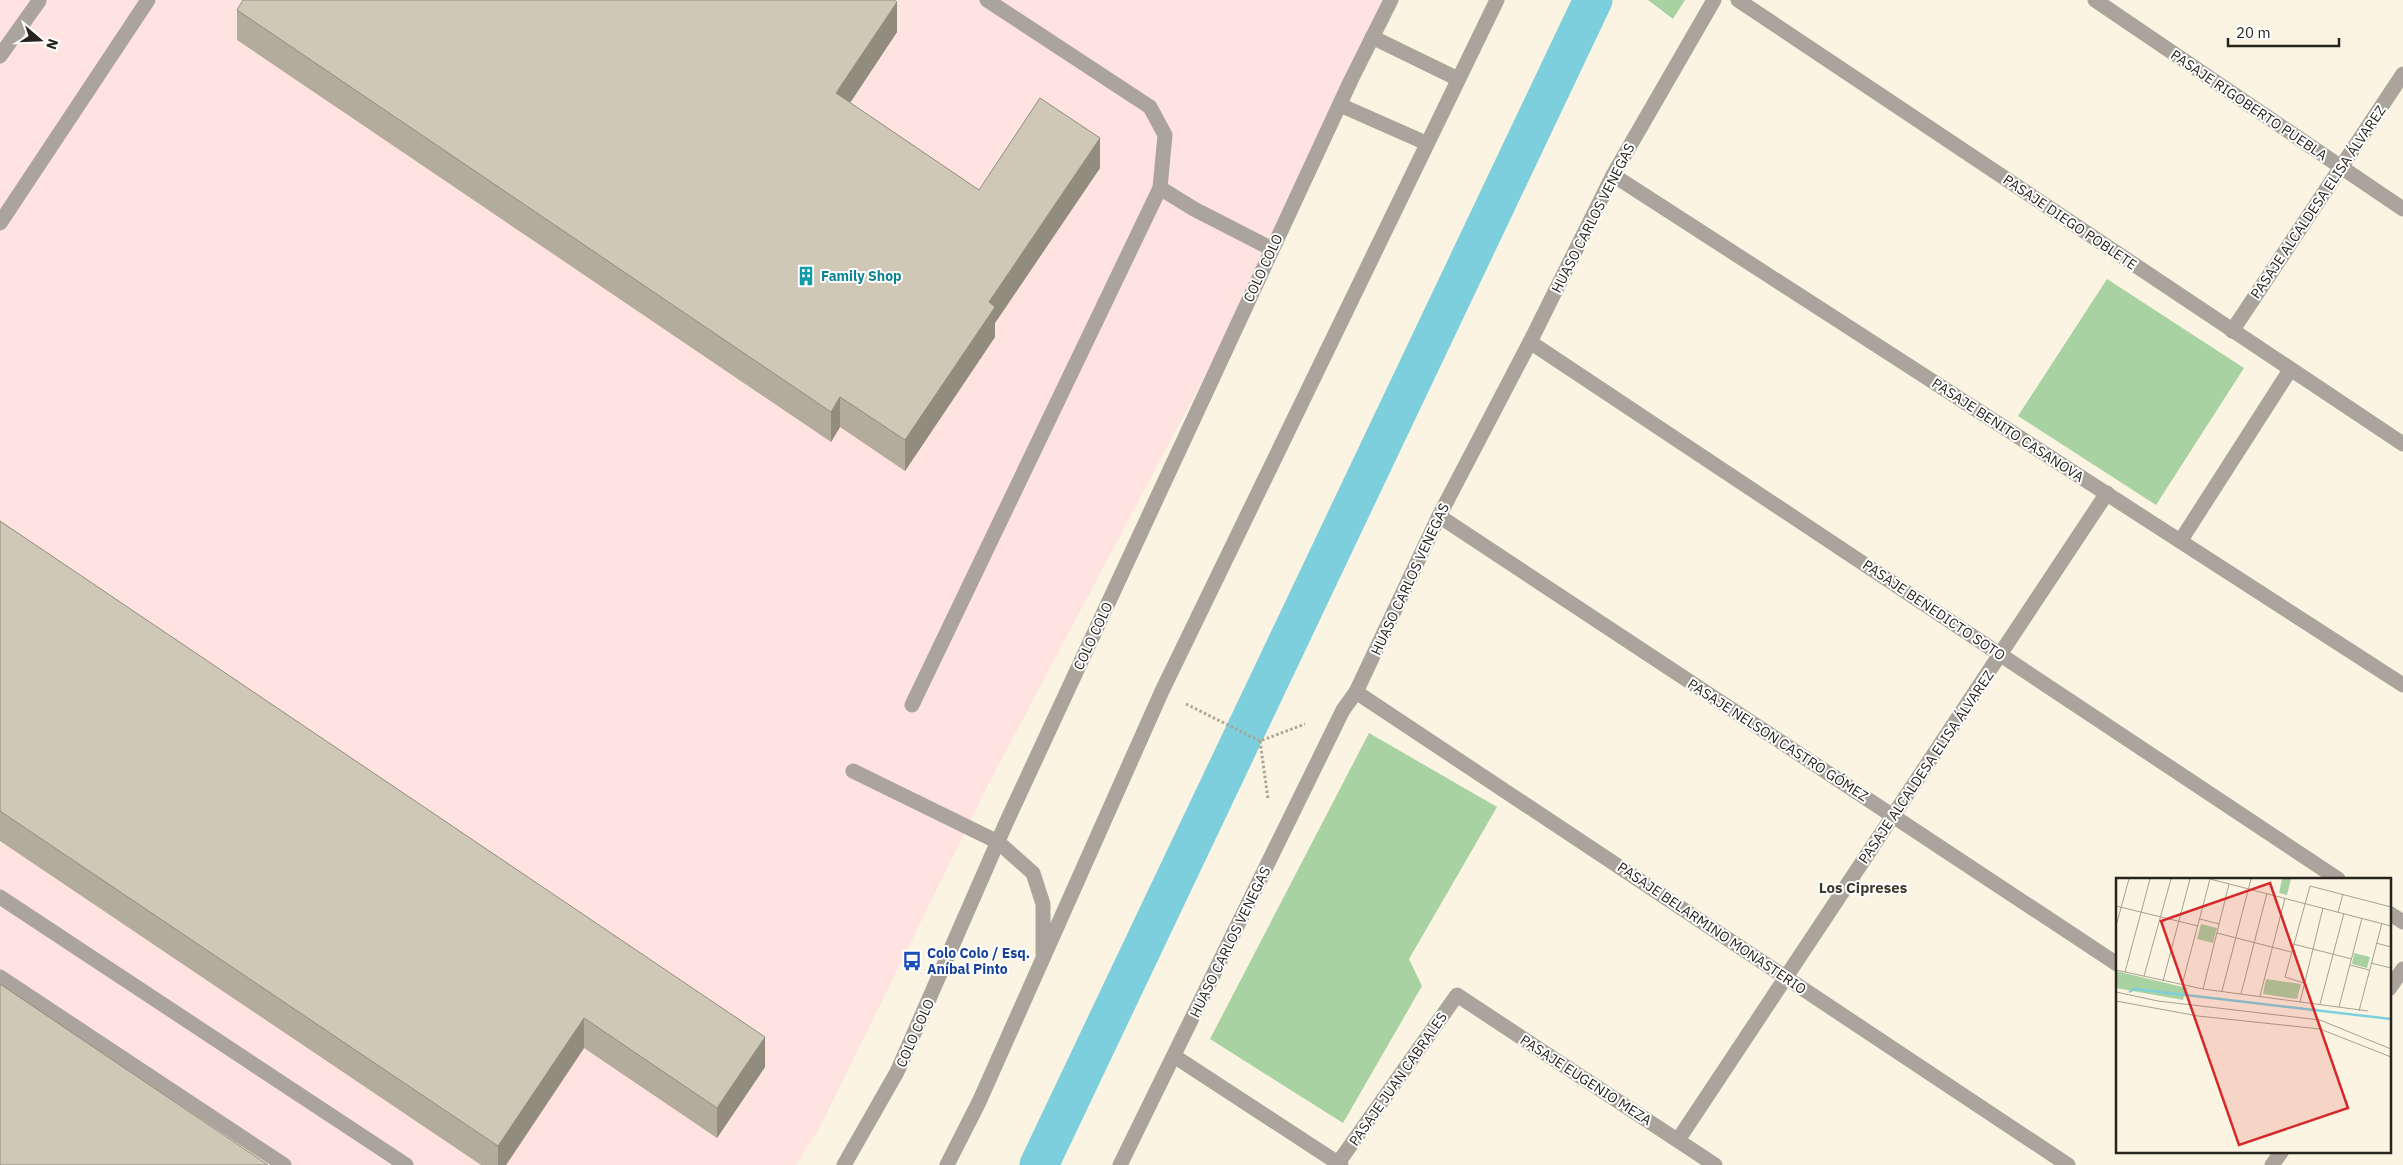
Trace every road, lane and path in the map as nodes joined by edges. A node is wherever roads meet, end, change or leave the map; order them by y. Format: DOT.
graph roads {
  1 [pos="148,0"];
  2 [pos="987,0"];
  3 [pos="1391,0"];
  4 [pos="1497,0"];
  5 [pos="1714,0"];
  6 [pos="1738,0"];
  7 [pos="2095,0"];
  8 [pos="39,1"];
  9 [pos="1372,37"];
  10 [pos="0,56"];
  11 [pos="2403,74"];
  12 [pos="1458,79"];
  13 [pos="1340,105"];
  14 [pos="1426,144"];
  15 [pos="2341,168"];
  16 [pos="1613,176"];
  17 [pos="1160,188"];
  18 [pos="2403,209"];
  19 [pos="0,223"];
  20 [pos="1272,249"];
  21 [pos="2232,331"];
  22 [pos="1530,342"];
  23 [pos="2290,370"];
  24 [pos="2403,444"];
  25 [pos="2107,494"];
  26 [pos="1439,516"];
  27 [pos="2181,540"];
  28 [pos="2000,654"];
  29 [pos="2403,685"];
  30 [pos="1356,692"];
  31 [pos="912,704"];
  32 [pos="1343,710"];
  33 [pos="1207,715"];
  34 [pos="1258,740"];
  35 [pos="853,771"];
  36 [pos="1269,804"];
  37 [pos="1893,816"];
  38 [pos="998,842"];
  39 [pos="2336,878"];
  40 [pos="0,898"];
  41 [pos="2390,914"];
  42 [pos="2403,922"];
  43 [pos="1043,959"];
  44 [pos="2116,963"];
  45 [pos="2403,969"];
  46 [pos="0,977"];
  47 [pos="1786,978"];
  48 [pos="2390,988"];
  49 [pos="1457,995"];
  50 [pos="1174,1056"];
  51 [pos="1678,1140"];
  52 [pos="2281,1152"];
  53 [pos="1340,1164"];
  54 [pos="284,1165"];
  55 [pos="406,1165"];
  56 [pos="844,1165"];
  57 [pos="947,1165"];
  58 [pos="1120,1165"];
  59 [pos="1715,1165"];
  60 [pos="2068,1165"];
  61 [pos="2272,1165"];
  1 -- 19 [label="street"];
  2 -- 17 [label="street"];
  3 -- 9 [label="street, COLO COLO"];
  4 -- 12 [label="street"];
  5 -- 16 [label="street, HUASO CARLOS VENEGAS"];
  6 -- 21 [label="street, PASAJE DIEGO POBLETE"];
  7 -- 15 [label="street, PASAJE RIGOBERTO PUEBLA"];
  8 -- 10 [label="street"];
  9 -- 12 [label="street"];
  9 -- 13 [label="street, COLO COLO"];
  11 -- 15 [label="street, PASAJE ALCALDESA ELISA ÁLVAREZ"];
  12 -- 14 [label="street"];
  13 -- 14 [label="street"];
  13 -- 20 [label="street, COLO COLO"];
  14 -- 43 [label="street"];
  15 -- 18 [label="street, PASAJE RIGOBERTO PUEBLA"];
  15 -- 21 [label="street, PASAJE ALCALDESA ELISA ÁLVAREZ"];
  16 -- 22 [label="street, HUASO CARLOS VENEGAS"];
  16 -- 25 [label="street, PASAJE BENITO CASANOVA"];
  17 -- 20 [label="street"];
  17 -- 31 [label="street"];
  20 -- 38 [label="street, COLO COLO"];
  21 -- 23 [label="street, PASAJE DIEGO POBLETE"];
  22 -- 26 [label="street, HUASO CARLOS VENEGAS"];
  22 -- 28 [label="street, PASAJE BENEDICTO SOTO"];
  23 -- 24 [label="street, PASAJE DIEGO POBLETE"];
  23 -- 27 [label="street"];
  25 -- 27 [label="street, PASAJE BENITO CASANOVA"];
  25 -- 28 [label="street, PASAJE ALCALDESA ELISA ÁLVAREZ"];
  26 -- 30 [label="street, HUASO CARLOS VENEGAS"];
  26 -- 37 [label="street, PASAJE NELSON CASTRO GÓMEZ"];
  27 -- 29 [label="street, PASAJE BENITO CASANOVA"];
  28 -- 37 [label="street, PASAJE ALCALDESA ELISA ÁLVAREZ"];
  28 -- 39 [label="street, PASAJE BENEDICTO SOTO"];
  30 -- 32 [label="street, HUASO CARLOS VENEGAS"];
  30 -- 47 [label="street, PASAJE BELARMINO MONASTERIO"];
  32 -- 34 [label="path"];
  32 -- 50 [label="street, HUASO CARLOS VENEGAS"];
  33 -- 34 [label="path"];
  34 -- 36 [label="path"];
  35 -- 38 [label="street"];
  37 -- 44 [label="street, PASAJE NELSON CASTRO GÓMEZ"];
  37 -- 47 [label="street, PASAJE ALCALDESA ELISA ÁLVAREZ"];
  38 -- 43 [label="street"];
  38 -- 56 [label="street, COLO COLO"];
  40 -- 55 [label="street"];
  41 -- 42 [label="street"];
  43 -- 57 [label="street"];
  45 -- 48 [label="street"];
  46 -- 54 [label="street"];
  47 -- 51 [label="street, PASAJE ALCALDESA ELISA ÁLVAREZ"];
  47 -- 60 [label="street, PASAJE BELARMINO MONASTERIO"];
  49 -- 51 [label="street, PASAJE EUGENIO MEZA"];
  49 -- 53 [label="street, PASAJE JUAN CABRALES"];
  50 -- 53 [label="street"];
  50 -- 58 [label="street, HUASO CARLOS VENEGAS"];
  51 -- 59 [label="street, PASAJE EUGENIO MEZA"];
  52 -- 61 [label="street"];
}
